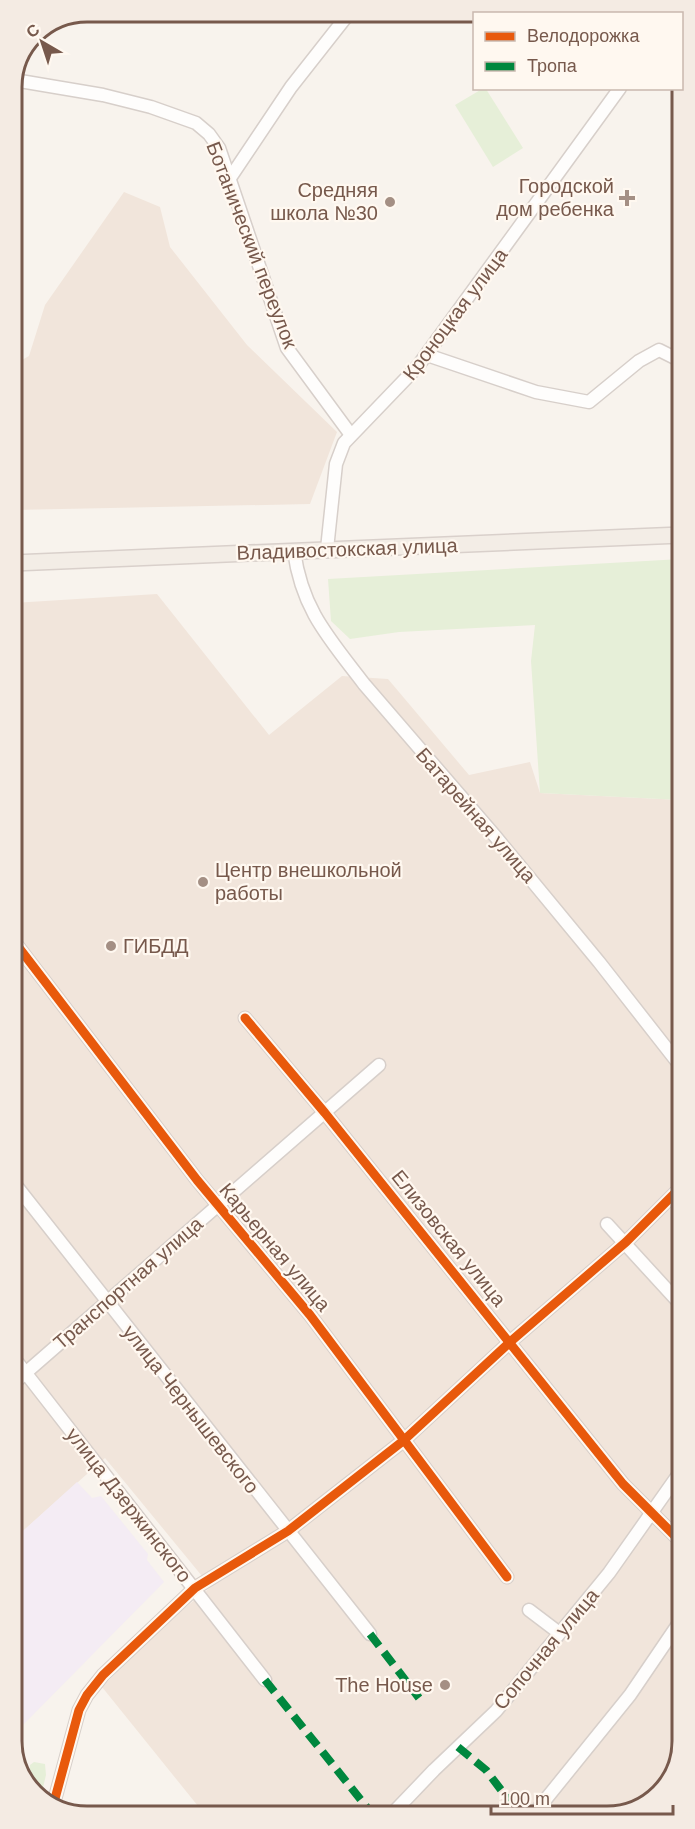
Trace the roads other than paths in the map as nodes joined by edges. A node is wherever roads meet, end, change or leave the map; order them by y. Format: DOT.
graph roads {
  1 [pos="342,22"];
  2 [pos="23,82"];
  3 [pos="619,90"];
  4 [pos="228,181"];
  5 [pos="427,355"];
  6 [pos="672,356"];
  7 [pos="351,435"];
  8 [pos="672,535"];
  9 [pos="327,549"];
  10 [pos="294,551"];
  11 [pos="23,563"];
  12 [pos="22,951"];
  13 [pos="245,1018"];
  14 [pos="672,1055"];
  15 [pos="379,1065"];
  16 [pos="325,1113"];
  17 [pos="22,1194"];
  18 [pos="672,1196"];
  19 [pos="218,1206"];
  20 [pos="608,1224"];
  21 [pos="626,1242"];
  22 [pos="672,1295"];
  23 [pos="107,1302"];
  24 [pos="510,1342"];
  25 [pos="22,1368"];
  26 [pos="25,1372"];
  27 [pos="22,1375"];
  28 [pos="403,1441"];
  29 [pos="672,1482"];
  30 [pos="652,1511"];
  31 [pos="288,1531"];
  32 [pos="672,1532"];
  33 [pos="507,1577"];
  34 [pos="195,1588"];
  35 [pos="529,1610"];
  36 [pos="558,1632"];
  37 [pos="672,1633"];
  38 [pos="370,1634"];
  39 [pos="266,1680"];
  40 [pos="55,1798"];
  41 [pos="400,1806"];
  42 [pos="540,1806"];
  1 -- 4 [label="street"];
  2 -- 4 [label="street, Ботанический переулок"];
  3 -- 5 [label="street, Кроноцкая улица"];
  4 -- 7 [label="street, Ботанический переулок"];
  5 -- 6 [label="street"];
  5 -- 7 [label="street, Кроноцкая улица"];
  7 -- 9 [label="street, Кроноцкая улица"];
  8 -- 9 [label="main road, Владивостокская улица"];
  9 -- 10 [label="main road, Владивостокская улица"];
  10 -- 11 [label="main road, Владивостокская улица"];
  10 -- 14 [label="street, Батарейная улица"];
  12 -- 19 [label="street, Карьерная улица"];
  13 -- 16 [label="street, Елизовская улица"];
  15 -- 16 [label="street, Транспортная улица"];
  16 -- 19 [label="street, Транспортная улица"];
  16 -- 24 [label="street, Елизовская улица"];
  17 -- 23 [label="street, улица Чернышевского"];
  18 -- 21 [label="street"];
  19 -- 23 [label="street, Транспортная улица"];
  19 -- 28 [label="street, Карьерная улица"];
  20 -- 21 [label="street"];
  21 -- 22 [label="street"];
  21 -- 24 [label="street"];
  23 -- 26 [label="street, Транспортная улица"];
  23 -- 31 [label="street, улица Чернышевского"];
  24 -- 28 [label="street"];
  24 -- 30 [label="street, Елизовская улица"];
  25 -- 26 [label="street, улица Дзержинского"];
  26 -- 27 [label="street, Транспортная улица"];
  26 -- 34 [label="street, улица Дзержинского"];
  28 -- 31 [label="street"];
  28 -- 33 [label="street, Карьерная улица"];
  29 -- 30 [label="street, Сопочная улица"];
  30 -- 32 [label="street, Елизовская улица"];
  30 -- 36 [label="street, Сопочная улица"];
  31 -- 34 [label="street"];
  31 -- 38 [label="street, улица Чернышевского"];
  34 -- 39 [label="street, улица Дзержинского"];
  34 -- 40 [label="street"];
  35 -- 36 [label="street"];
  36 -- 41 [label="street, Сопочная улица"];
  37 -- 42 [label="street"];
}
